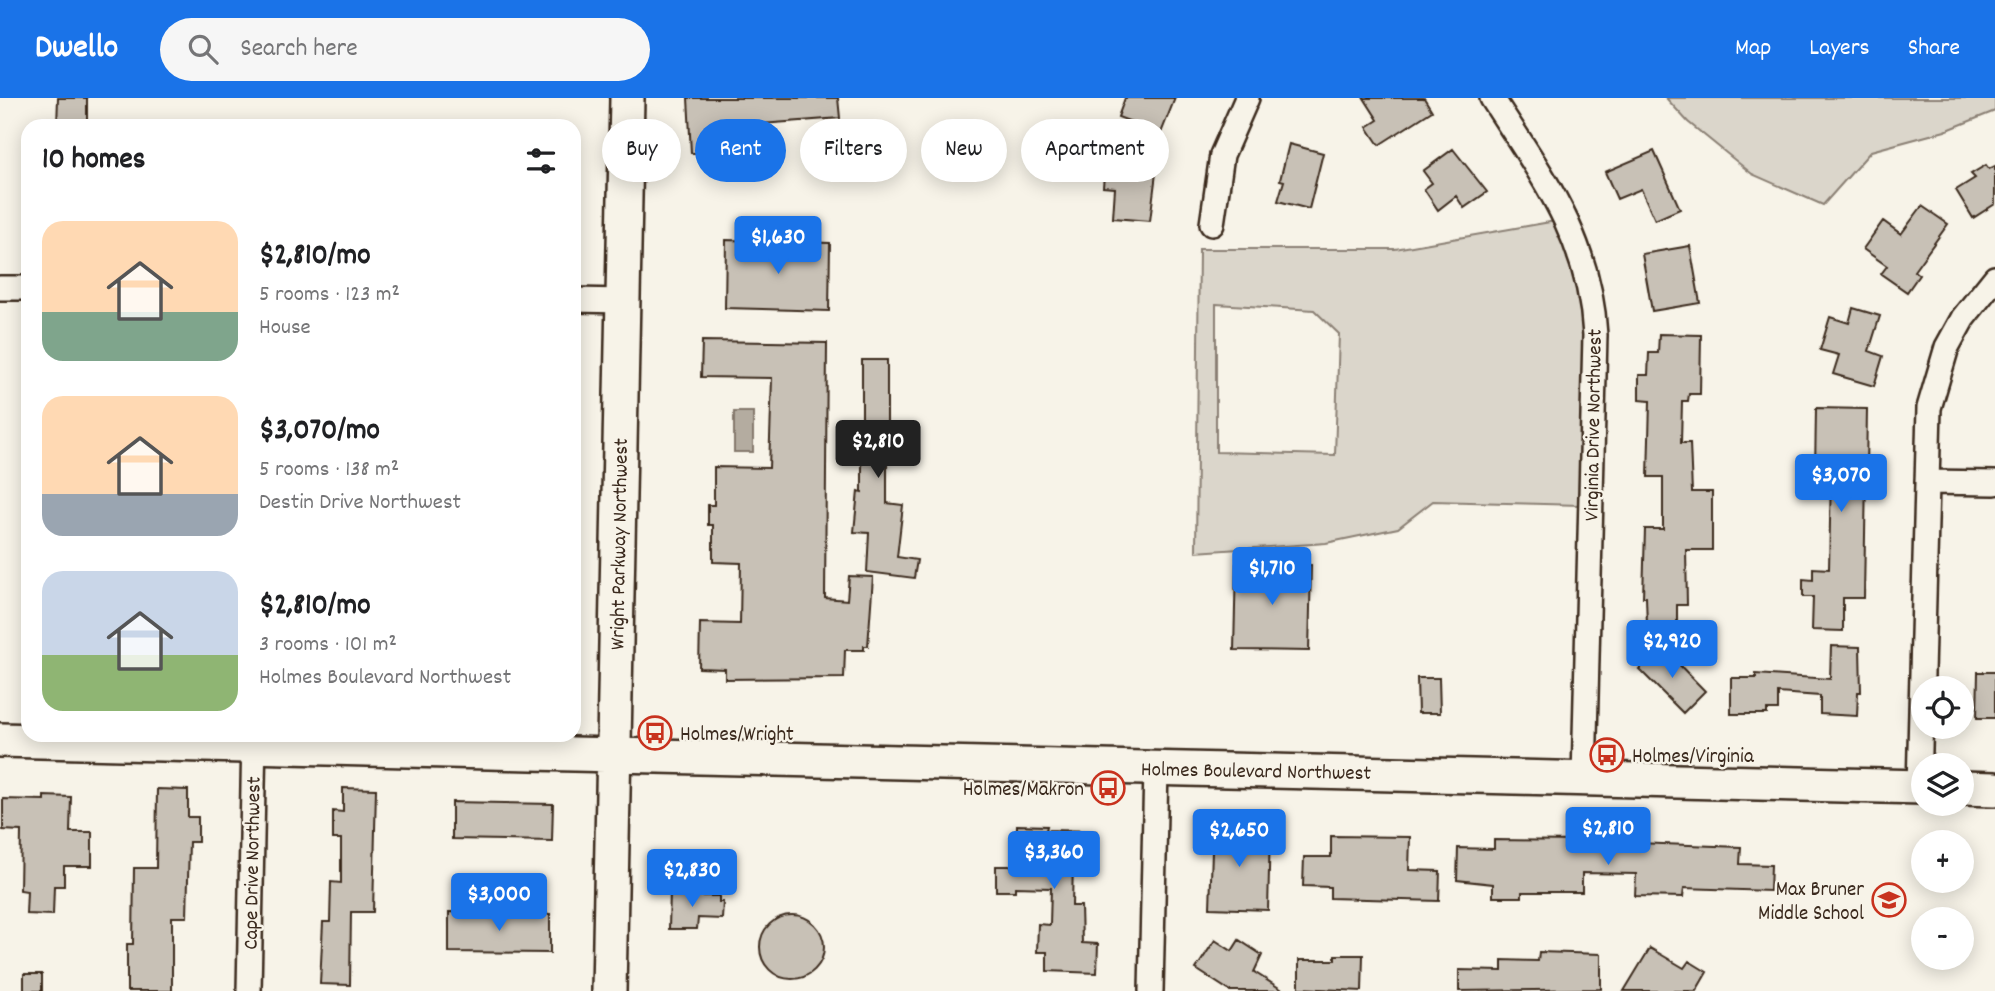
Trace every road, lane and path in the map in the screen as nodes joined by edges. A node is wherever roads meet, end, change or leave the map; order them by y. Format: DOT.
graph roads {
  1 [pos="627,98"];
  2 [pos="1247,98"];
  3 [pos="1492,98"];
  4 [pos="1212,224"];
  5 [pos="1995,278"];
  6 [pos="0,288"];
  7 [pos="21,288"];
  8 [pos="581,300"];
  9 [pos="623,300"];
  10 [pos="1927,482"];
  11 [pos="1995,483"];
  12 [pos="0,740"];
  13 [pos="21,740"];
  14 [pos="254,742"];
  15 [pos="282,742"];
  16 [pos="1922,753"];
  17 [pos="614,754"];
  18 [pos="1156,768"];
  19 [pos="1584,778"];
  20 [pos="1911,787"];
  21 [pos="1974,788"];
  22 [pos="1995,789"];
  23 [pos="249,991"];
  24 [pos="609,991"];
  25 [pos="1152,991"];
  1 -- 9 [label="street, Wright Parkway Northwest"];
  2 -- 4 [label="street"];
  3 -- 19 [label="street, Virginia Drive Northwest"];
  5 -- 10 [label="street"];
  6 -- 7 [label="street"];
  8 -- 9 [label="street"];
  9 -- 17 [label="street, Wright Parkway Northwest"];
  10 -- 11 [label="street"];
  10 -- 16 [label="street"];
  12 -- 13 [label="street, Holmes Boulevard Northwest"];
  14 -- 23 [label="street, Cape Drive Northwest"];
  15 -- 17 [label="street, Holmes Boulevard Northwest"];
  17 -- 18 [label="street, Holmes Boulevard Northwest"];
  17 -- 24 [label="street, Wright Parkway Northwest"];
  18 -- 19 [label="street, Holmes Boulevard Northwest"];
  18 -- 25 [label="street"];
  19 -- 20 [label="street, Holmes Boulevard Northwest"];
  21 -- 22 [label="street"];
}
